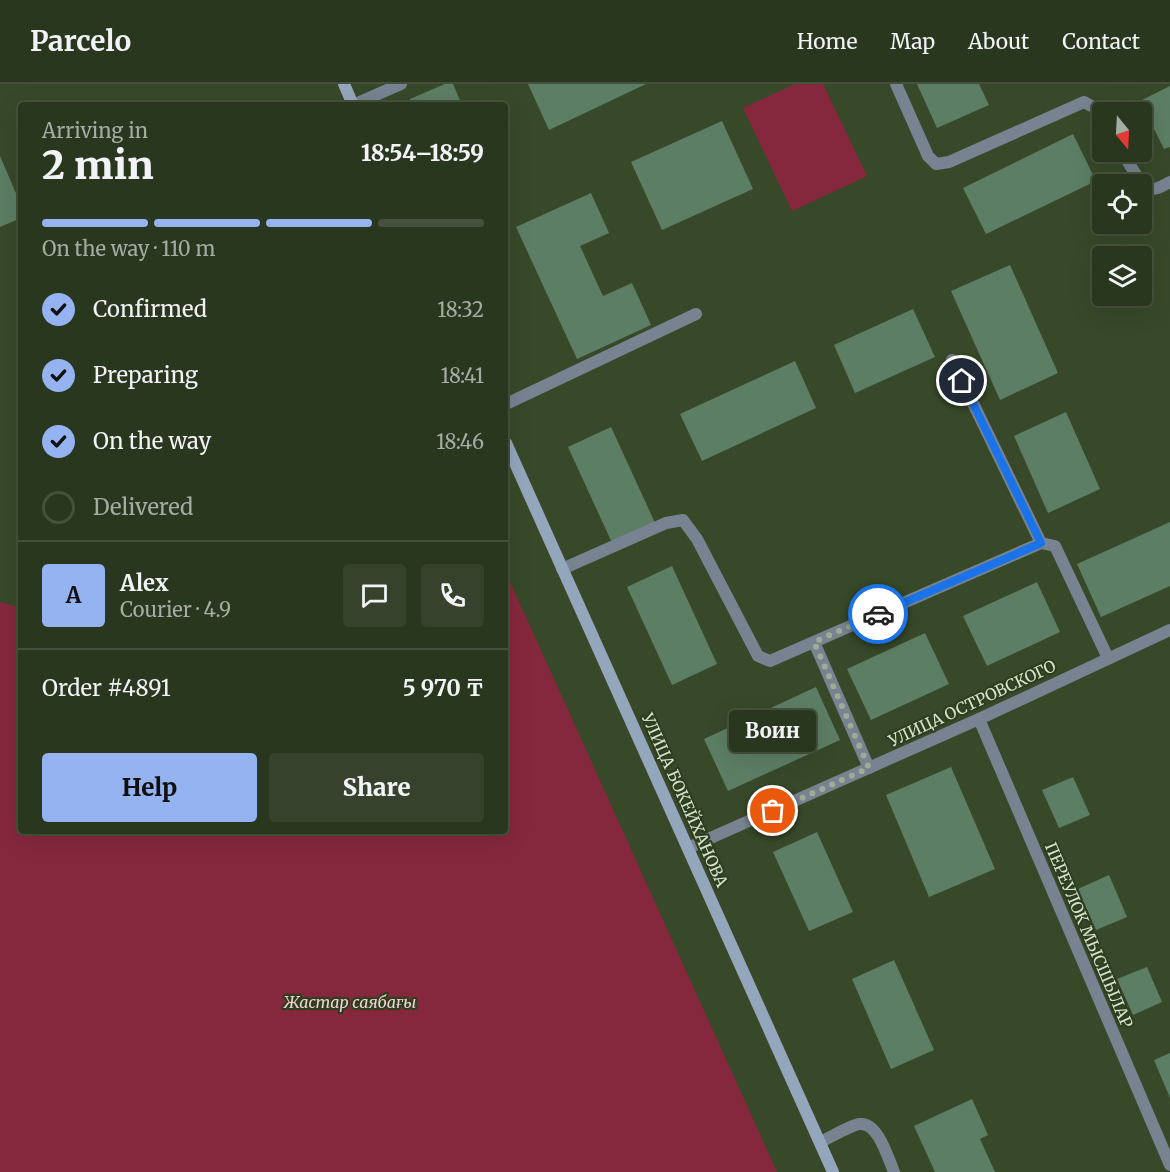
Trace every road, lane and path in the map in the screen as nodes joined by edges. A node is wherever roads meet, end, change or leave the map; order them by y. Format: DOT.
graph roads {
  1 [pos="344,84"];
  2 [pos="400,84"];
  3 [pos="896,84"];
  4 [pos="352,102"];
  5 [pos="360,102"];
  6 [pos="1092,106"];
  7 [pos="1128,162"];
  8 [pos="1170,182"];
  9 [pos="696,314"];
  10 [pos="952,360"];
  11 [pos="508,403"];
  12 [pos="508,447"];
  13 [pos="1041,543"];
  14 [pos="562,568"];
  15 [pos="1170,630"];
  16 [pos="814,642"];
  17 [pos="1108,658"];
  18 [pos="979,719"];
  19 [pos="869,768"];
  20 [pos="688,848"];
  21 [pos="820,1142"];
  22 [pos="1170,1165"];
  23 [pos="833,1172"];
  24 [pos="894,1172"];
  1 -- 4 [label="street"];
  2 -- 5 [label="street"];
  3 -- 6 [label="street"];
  7 -- 8 [label="street"];
  9 -- 11 [label="street"];
  10 -- 13 [label="street"];
  12 -- 14 [label="street, УЛИЦА БОКЕЙХАНОВА"];
  13 -- 16 [label="street"];
  13 -- 17 [label="street"];
  14 -- 16 [label="street"];
  14 -- 20 [label="street, УЛИЦА БОКЕЙХАНОВА"];
  15 -- 17 [label="street, УЛИЦА ОСТРОВСКОГО"];
  16 -- 19 [label="street"];
  17 -- 18 [label="street, УЛИЦА ОСТРОВСКОГО"];
  18 -- 19 [label="street, УЛИЦА ОСТРОВСКОГО"];
  18 -- 22 [label="street, ПЕРЕУЛОК МЫСШЫЛАР"];
  19 -- 20 [label="street, УЛИЦА ОСТРОВСКОГО"];
  20 -- 21 [label="street, УЛИЦА БОКЕЙХАНОВА"];
  21 -- 23 [label="street, УЛИЦА БОКЕЙХАНОВА"];
  21 -- 24 [label="street"];
}
